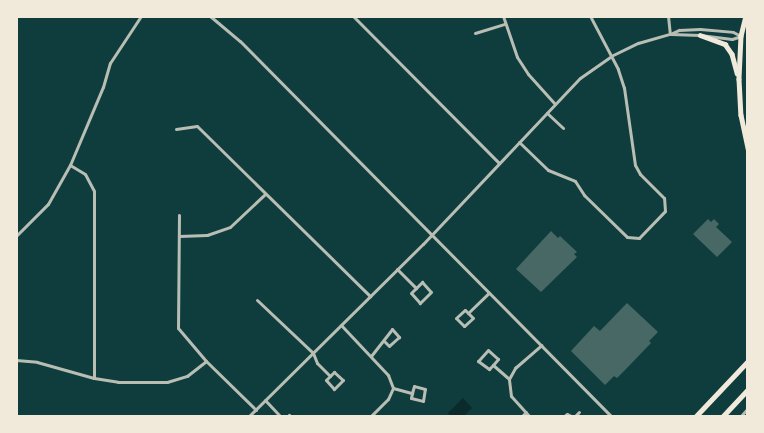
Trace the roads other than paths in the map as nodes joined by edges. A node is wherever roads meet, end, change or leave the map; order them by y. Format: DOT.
graph roads {
  1 [pos="141,16"];
  2 [pos="210,16"];
  3 [pos="353,16"];
  4 [pos="503,16"];
  5 [pos="590,16"];
  6 [pos="668,16"];
  7 [pos="746,16"];
  8 [pos="505,24"];
  9 [pos="475,33"];
  10 [pos="670,34"];
  11 [pos="700,34"];
  12 [pos="741,36"];
  13 [pos="748,37"];
  14 [pos="610,56"];
  15 [pos="739,79"];
  16 [pos="556,104"];
  17 [pos="547,113"];
  18 [pos="563,128"];
  19 [pos="176,129"];
  20 [pos="519,142"];
  21 [pos="748,149"];
  22 [pos="499,162"];
  23 [pos="70,165"];
  24 [pos="265,194"];
  25 [pos="179,215"];
  26 [pos="431,234"];
  27 [pos="16,236"];
  28 [pos="179,236"];
  29 [pos="397,269"];
  30 [pos="416,288"];
  31 [pos="489,292"];
  32 [pos="370,296"];
  33 [pos="257,300"];
  34 [pos="468,313"];
  35 [pos="341,325"];
  36 [pos="384,341"];
  37 [pos="540,344"];
  38 [pos="313,353"];
  39 [pos="371,356"];
  40 [pos="16,360"];
  41 [pos="206,361"];
  42 [pos="748,361"];
  43 [pos="493,364"];
  44 [pos="330,376"];
  45 [pos="94,378"];
  46 [pos="509,379"];
  47 [pos="393,388"];
  48 [pos="748,389"];
  49 [pos="412,392"];
  50 [pos="265,400"];
  51 [pos="748,408"];
  52 [pos="256,410"];
  53 [pos="526,412"];
  54 [pos="579,412"];
  55 [pos="248,417"];
  56 [pos="281,417"];
  57 [pos="287,417"];
  58 [pos="291,417"];
  59 [pos="370,417"];
  60 [pos="521,417"];
  61 [pos="530,417"];
  62 [pos="562,417"];
  63 [pos="574,417"];
  64 [pos="612,417"];
  65 [pos="695,417"];
  66 [pos="722,417"];
  67 [pos="740,417"];
  1 -- 23 [label="street"];
  2 -- 26 [label="street"];
  3 -- 22 [label="street"];
  4 -- 8 [label="street"];
  5 -- 14 [label="street"];
  6 -- 10 [label="street"];
  7 -- 12 [label="main road"];
  8 -- 9 [label="street"];
  8 -- 16 [label="street"];
  10 -- 11 [label="street"];
  10 -- 12 [label="street"];
  10 -- 14 [label="street"];
  11 -- 12 [label="street"];
  11 -- 15 [label="main road"];
  12 -- 13 [label="main road"];
  12 -- 15 [label="main road"];
  14 -- 16 [label="street"];
  14 -- 20 [label="street"];
  15 -- 21 [label="main road"];
  16 -- 17 [label="street"];
  17 -- 18 [label="street"];
  17 -- 20 [label="street"];
  19 -- 24 [label="street"];
  20 -- 22 [label="street"];
  22 -- 26 [label="street"];
  23 -- 27 [label="street"];
  23 -- 45 [label="street"];
  24 -- 28 [label="street"];
  24 -- 32 [label="street"];
  25 -- 28 [label="street"];
  26 -- 29 [label="street"];
  26 -- 31 [label="street"];
  28 -- 41 [label="street"];
  29 -- 30 [label="street"];
  29 -- 32 [label="street"];
  30 -- 30 [label="street"];
  31 -- 34 [label="street"];
  31 -- 37 [label="street"];
  32 -- 35 [label="street"];
  33 -- 38 [label="street"];
  34 -- 34 [label="street"];
  35 -- 38 [label="street"];
  35 -- 39 [label="street"];
  36 -- 36 [label="street"];
  36 -- 39 [label="street"];
  37 -- 46 [label="street"];
  37 -- 64 [label="street"];
  38 -- 44 [label="street"];
  38 -- 50 [label="street"];
  39 -- 47 [label="street"];
  40 -- 45 [label="street"];
  41 -- 45 [label="street"];
  41 -- 52 [label="street"];
  42 -- 65 [label="main road"];
  43 -- 43 [label="street"];
  43 -- 46 [label="street"];
  44 -- 44 [label="street"];
  46 -- 53 [label="street"];
  47 -- 49 [label="street"];
  47 -- 59 [label="street"];
  48 -- 66 [label="main road"];
  49 -- 49 [label="street"];
  50 -- 52 [label="street"];
  50 -- 56 [label="street"];
  51 -- 67 [label="street"];
  52 -- 55 [label="street"];
  53 -- 60 [label="street"];
  53 -- 61 [label="street"];
  54 -- 63 [label="street"];
  57 -- 58 [label="street"];
  62 -- 63 [label="street"];
}
